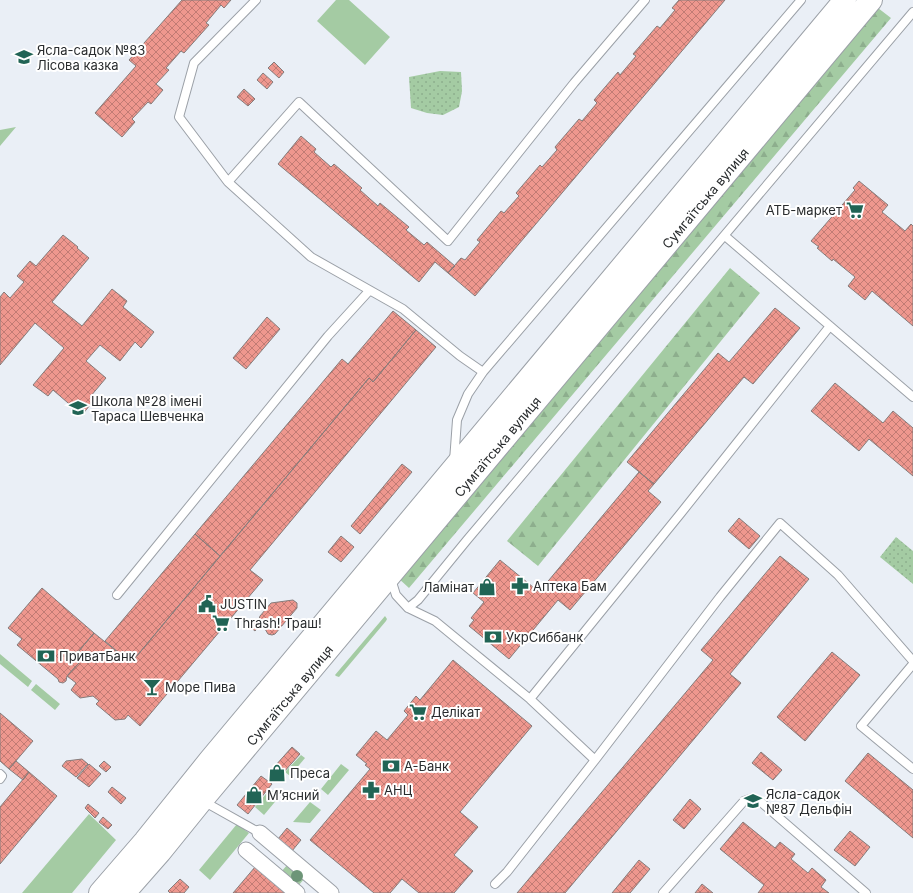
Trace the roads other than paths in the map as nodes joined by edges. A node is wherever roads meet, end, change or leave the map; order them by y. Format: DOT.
graph roads {
  1 [pos="256,0"];
  2 [pos="644,0"];
  3 [pos="801,0"];
  4 [pos="845,0"];
  5 [pos="871,0"];
  6 [pos="913,12"];
  7 [pos="228,182"];
  8 [pos="725,236"];
  9 [pos="369,291"];
  10 [pos="830,326"];
  11 [pos="483,372"];
  12 [pos="913,397"];
  13 [pos="453,469"];
  14 [pos="390,575"];
  15 [pos="117,595"];
  16 [pos="408,608"];
  17 [pos="913,663"];
  18 [pos="530,699"];
  19 [pos="595,760"];
  20 [pos="913,769"];
  21 [pos="0,774"];
  22 [pos="0,779"];
  23 [pos="202,800"];
  24 [pos="260,834"];
  25 [pos="246,850"];
  26 [pos="135,884"];
  27 [pos="495,884"];
  28 [pos="100,893"];
  29 [pos="297,893"];
  30 [pos="331,893"];
  31 [pos="663,893"];
  32 [pos="866,893"];
  1 -- 7 [label="lane"];
  2 -- 7 [label="lane"];
  3 -- 11 [label="lane"];
  4 -- 13 [label="main road, Сумгаїтська вулиця"];
  5 -- 14 [label="main road, Сумгаїтська вулиця"];
  6 -- 8 [label="lane"];
  7 -- 9 [label="lane"];
  8 -- 10 [label="lane"];
  8 -- 16 [label="lane"];
  9 -- 11 [label="lane"];
  9 -- 15 [label="lane"];
  10 -- 12 [label="lane"];
  10 -- 18 [label="lane"];
  11 -- 13 [label="lane"];
  13 -- 28 [label="main road, Сумгаїтська вулиця"];
  14 -- 16 [label="lane"];
  14 -- 23 [label="main road, Сумгаїтська вулиця"];
  16 -- 18 [label="lane"];
  17 -- 19 [label="lane"];
  17 -- 20 [label="lane"];
  18 -- 19 [label="lane"];
  19 -- 27 [label="lane"];
  21 -- 22 [label="lane"];
  23 -- 24 [label="lane"];
  23 -- 26 [label="main road, Сумгаїтська вулиця"];
  24 -- 30 [label="street"];
  25 -- 29 [label="street"];
  31 -- 32 [label="lane"];
}
